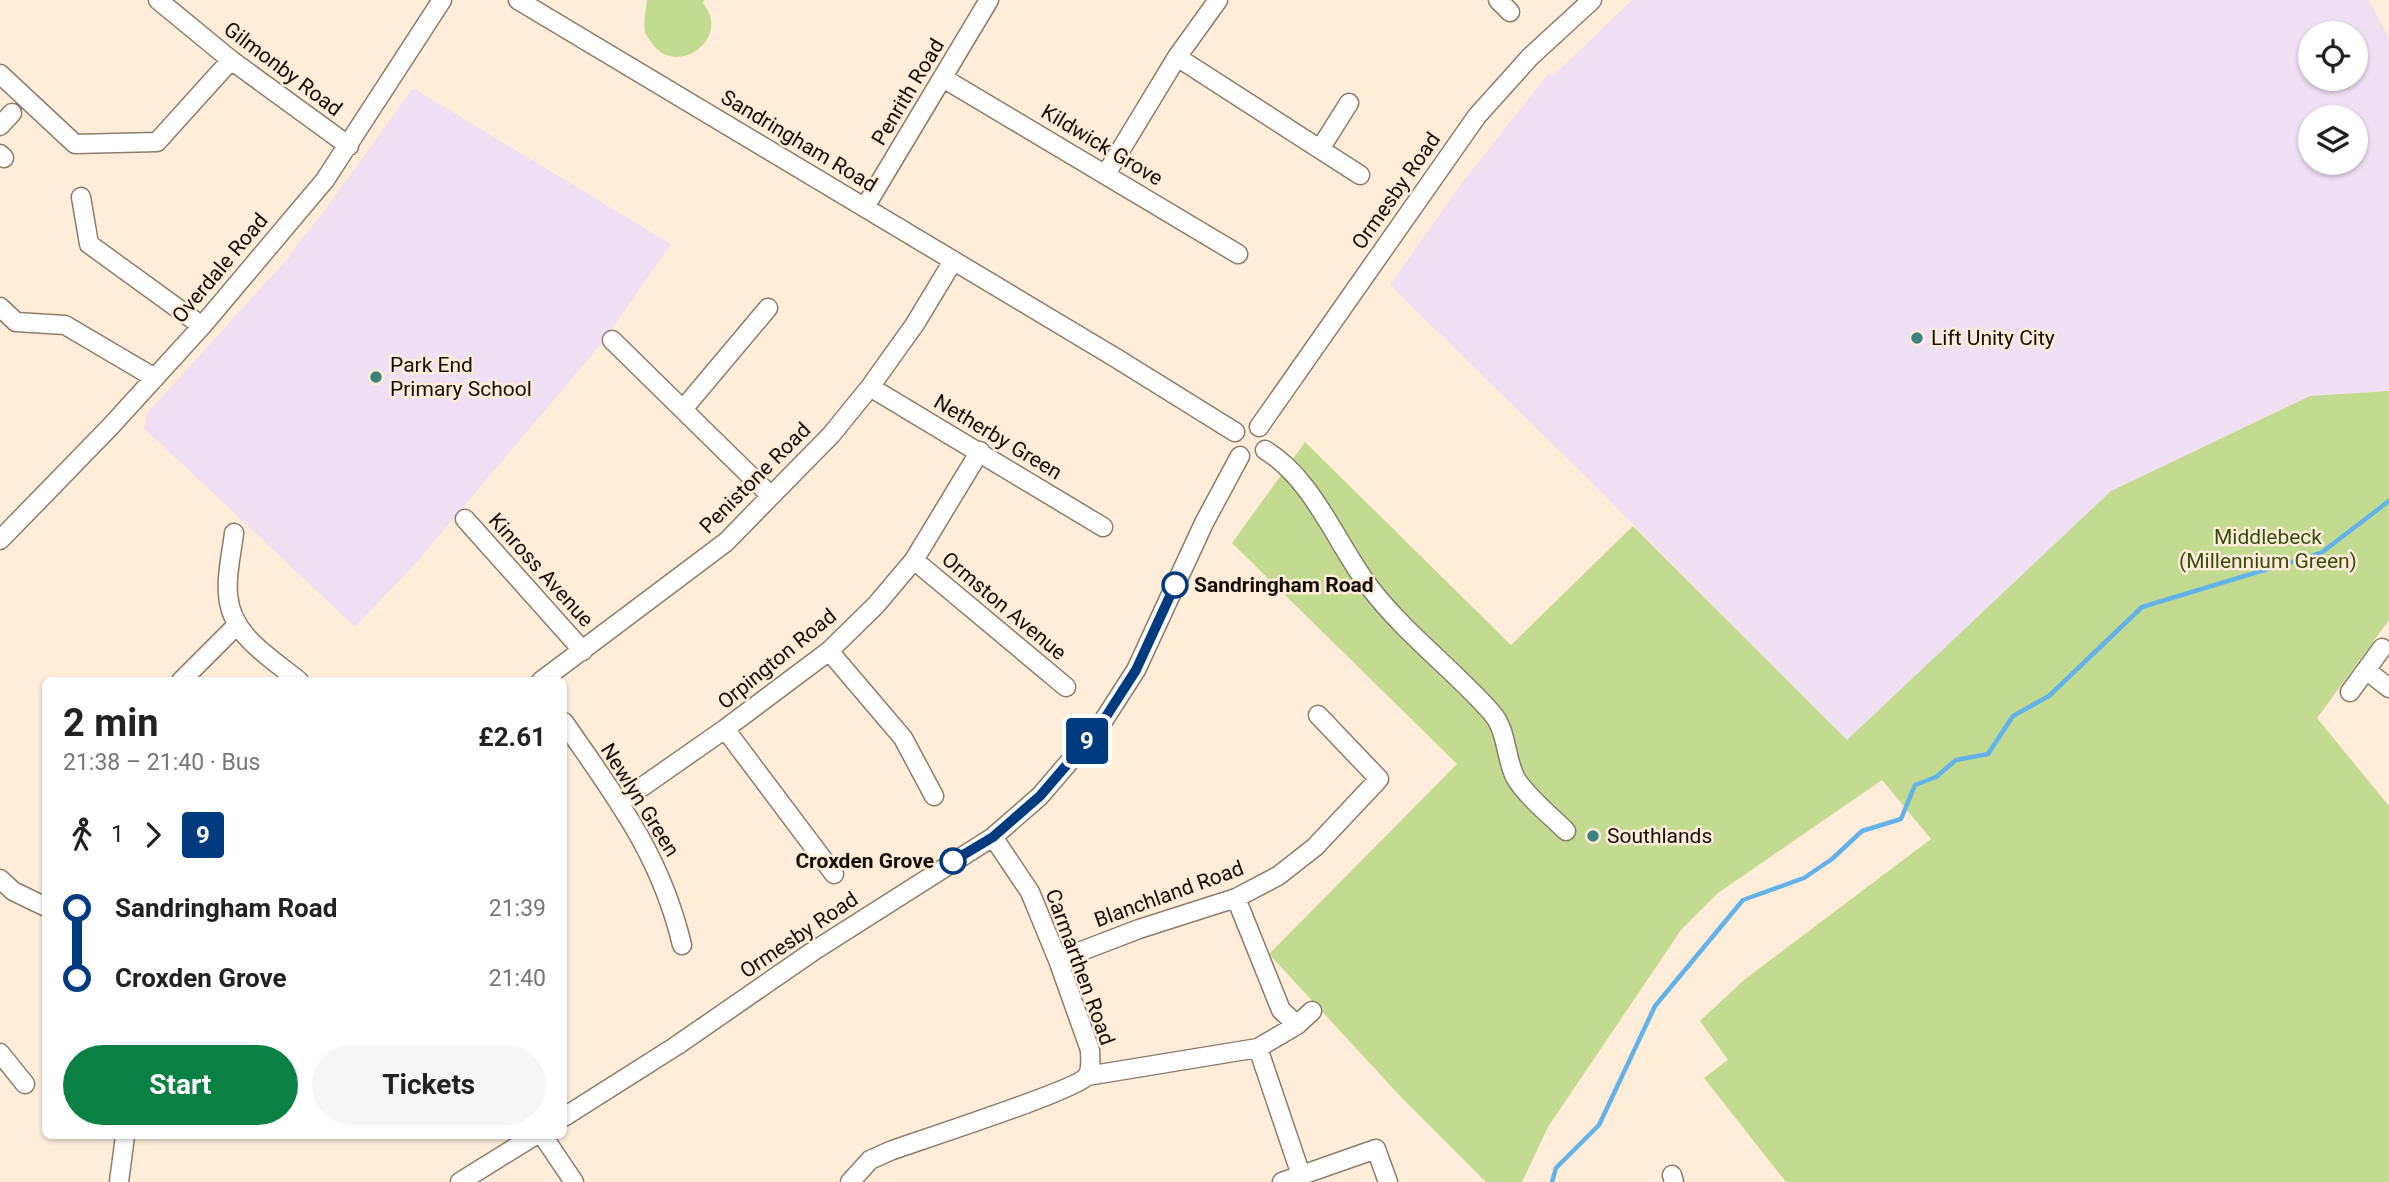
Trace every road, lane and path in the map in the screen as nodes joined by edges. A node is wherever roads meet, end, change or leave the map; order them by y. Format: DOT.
graph roads {
  1 [pos="158,0"];
  2 [pos="442,0"];
  3 [pos="518,0"];
  4 [pos="989,0"];
  5 [pos="1218,0"];
  6 [pos="1592,0"];
  7 [pos="1177,57"];
  8 [pos="231,60"];
  9 [pos="0,74"];
  10 [pos="943,78"];
  11 [pos="1349,103"];
  12 [pos="349,146"];
  13 [pos="1320,149"];
  14 [pos="1106,174"];
  15 [pos="1360,175"];
  16 [pos="81,197"];
  17 [pos="865,207"];
  18 [pos="1237,254"];
  19 [pos="953,261"];
  20 [pos="0,307"];
  21 [pos="768,308"];
  22 [pos="202,326"];
  23 [pos="612,340"];
  24 [pos="155,379"];
  25 [pos="870,387"];
  26 [pos="684,408"];
  27 [pos="1259,427"];
  28 [pos="1235,432"];
  29 [pos="1265,450"];
  30 [pos="980,451"];
  31 [pos="1240,456"];
  32 [pos="771,496"];
  33 [pos="465,519"];
  34 [pos="1103,527"];
  35 [pos="234,533"];
  36 [pos="0,540"];
  37 [pos="914,560"];
  38 [pos="237,625"];
  39 [pos="2382,648"];
  40 [pos="583,651"];
  41 [pos="829,651"];
  42 [pos="2366,670"];
  43 [pos="185,677"];
  44 [pos="294,677"];
  45 [pos="547,677"];
  46 [pos="1066,687"];
  47 [pos="2389,688"];
  48 [pos="2350,692"];
  49 [pos="1318,715"];
  50 [pos="567,726"];
  51 [pos="725,729"];
  52 [pos="934,796"];
  53 [pos="619,803"];
  54 [pos="1566,831"];
  55 [pos="993,837"];
  56 [pos="834,874"];
  57 [pos="0,879"];
  58 [pos="1236,898"];
  59 [pos="42,905"];
  60 [pos="682,945"];
  61 [pos="1058,960"];
  62 [pos="1312,1011"];
  63 [pos="1297,1025"];
  64 [pos="1258,1048"];
  65 [pos="0,1053"];
  66 [pos="1087,1076"];
  67 [pos="24,1084"];
  68 [pos="567,1115"];
  69 [pos="125,1139"];
  70 [pos="529,1139"];
  71 [pos="545,1139"];
  72 [pos="1301,1175"];
  73 [pos="119,1182"];
  74 [pos="460,1182"];
  75 [pos="574,1182"];
  76 [pos="850,1182"];
  77 [pos="1282,1182"];
  78 [pos="1388,1182"];
  1 -- 8 [label="street, Gilmonby Road"];
  2 -- 12 [label="street, Overdale Road"];
  3 -- 17 [label="street, Sandringham Road"];
  4 -- 10 [label="street, Penrith Road"];
  5 -- 7 [label="street"];
  6 -- 27 [label="street, Ormesby Road"];
  7 -- 13 [label="street"];
  7 -- 14 [label="street"];
  8 -- 9 [label="street"];
  8 -- 12 [label="street, Gilmonby Road"];
  10 -- 14 [label="street, Kildwick Grove"];
  10 -- 17 [label="street, Penrith Road"];
  11 -- 13 [label="street"];
  12 -- 22 [label="street, Overdale Road"];
  13 -- 15 [label="street"];
  14 -- 18 [label="street, Kildwick Grove"];
  16 -- 22 [label="street"];
  17 -- 19 [label="street, Sandringham Road"];
  19 -- 25 [label="street, Penistone Road"];
  19 -- 28 [label="street, Sandringham Road"];
  20 -- 24 [label="street"];
  21 -- 26 [label="street"];
  22 -- 24 [label="street, Overdale Road"];
  23 -- 26 [label="street"];
  24 -- 36 [label="street, Overdale Road"];
  25 -- 30 [label="street, Netherby Green"];
  25 -- 32 [label="street, Penistone Road"];
  26 -- 32 [label="street"];
  27 -- 28 [label="street"];
  27 -- 29 [label="street"];
  28 -- 31 [label="street"];
  29 -- 31 [label="street"];
  29 -- 54 [label="street"];
  30 -- 34 [label="street, Netherby Green"];
  30 -- 37 [label="street, Orpington Road"];
  31 -- 55 [label="street, Ormesby Road"];
  32 -- 40 [label="street, Penistone Road"];
  33 -- 40 [label="street, Kinross Avenue"];
  35 -- 38 [label="street"];
  37 -- 41 [label="street, Orpington Road"];
  37 -- 46 [label="street, Ormston Avenue"];
  38 -- 43 [label="street"];
  38 -- 44 [label="street"];
  39 -- 42 [label="street"];
  40 -- 45 [label="street, Penistone Road"];
  41 -- 51 [label="street, Orpington Road"];
  41 -- 52 [label="street"];
  42 -- 47 [label="street"];
  42 -- 48 [label="street"];
  49 -- 58 [label="street, Blanchland Road"];
  50 -- 53 [label="street, Newlyn Green"];
  51 -- 53 [label="street, Orpington Road"];
  51 -- 56 [label="street"];
  53 -- 60 [label="street, Newlyn Green"];
  55 -- 61 [label="street, Carmarthen Road"];
  55 -- 68 [label="street, Ormesby Road"];
  57 -- 59 [label="street"];
  58 -- 61 [label="street, Blanchland Road"];
  58 -- 63 [label="street"];
  61 -- 66 [label="street, Carmarthen Road"];
  62 -- 63 [label="street"];
  63 -- 64 [label="street"];
  64 -- 66 [label="street"];
  64 -- 72 [label="street"];
  65 -- 67 [label="street"];
  66 -- 76 [label="street, Carmarthen Road"];
  69 -- 73 [label="street"];
  70 -- 74 [label="street"];
  71 -- 75 [label="street"];
  72 -- 77 [label="street"];
  72 -- 78 [label="street"];
}
